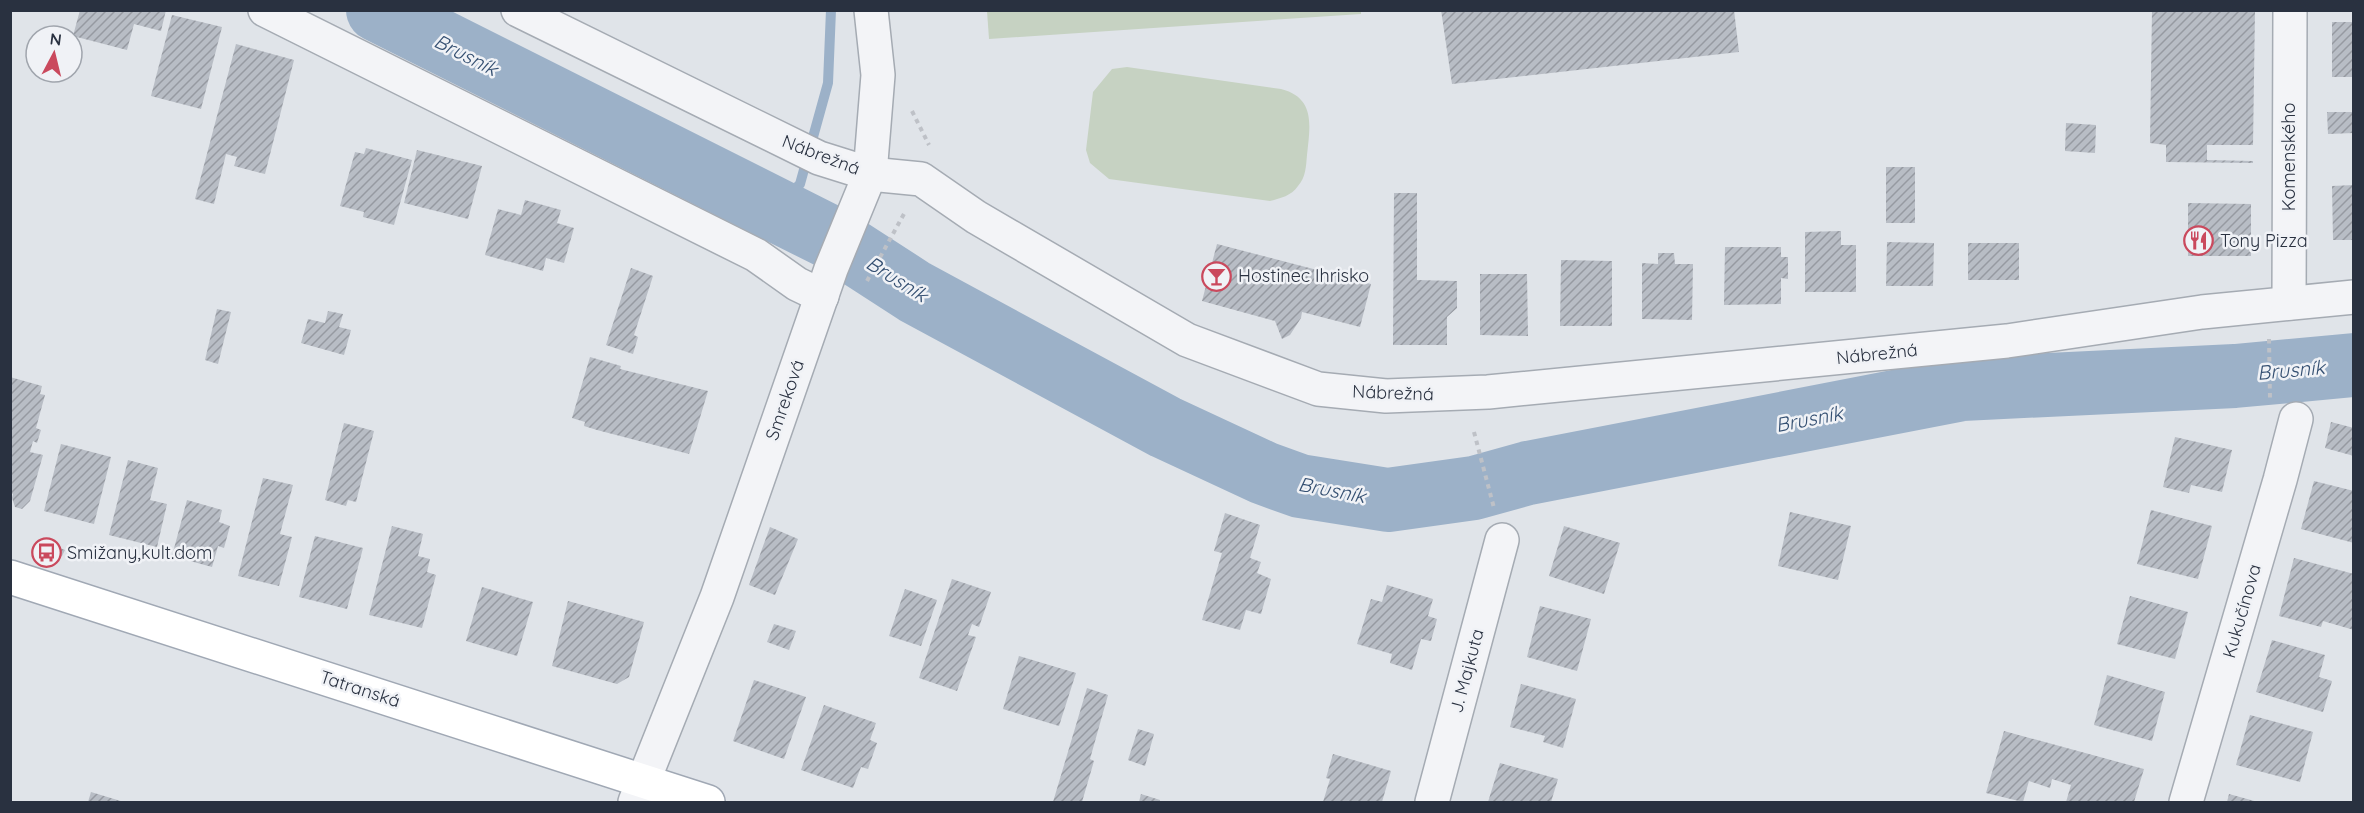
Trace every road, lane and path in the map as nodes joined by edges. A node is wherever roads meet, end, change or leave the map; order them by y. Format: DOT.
graph roads {
  1 [pos="265,10"];
  2 [pos="518,10"];
  3 [pos="871,10"];
  4 [pos="2290,10"];
  5 [pos="870,174"];
  6 [pos="894,234"];
  7 [pos="826,282"];
  8 [pos="862,290"];
  9 [pos="2354,297"];
  10 [pos="2289,303"];
  11 [pos="2268,329"];
  12 [pos="2283,414"];
  13 [pos="1474,432"];
  14 [pos="1502,540"];
  15 [pos="10,577"];
  16 [pos="640,791"];
  17 [pos="708,802"];
  18 [pos="1432,802"];
  19 [pos="2186,802"];
  1 -- 7 [label="street"];
  2 -- 5 [label="street, Nábrežná"];
  3 -- 5 [label="street, Smreková"];
  4 -- 10 [label="street, Komenského"];
  5 -- 7 [label="street, Smreková"];
  5 -- 10 [label="street, Nábrežná"];
  6 -- 8 [label="path"];
  7 -- 16 [label="street, Smreková"];
  9 -- 10 [label="street, Nábrežná"];
  11 -- 12 [label="path"];
  12 -- 19 [label="street, Kukučínova"];
  13 -- 14 [label="path"];
  14 -- 18 [label="street, J. Majkuta"];
  15 -- 16 [label="main road, Tatranská"];
  16 -- 17 [label="main road, Tatranská"];
}
